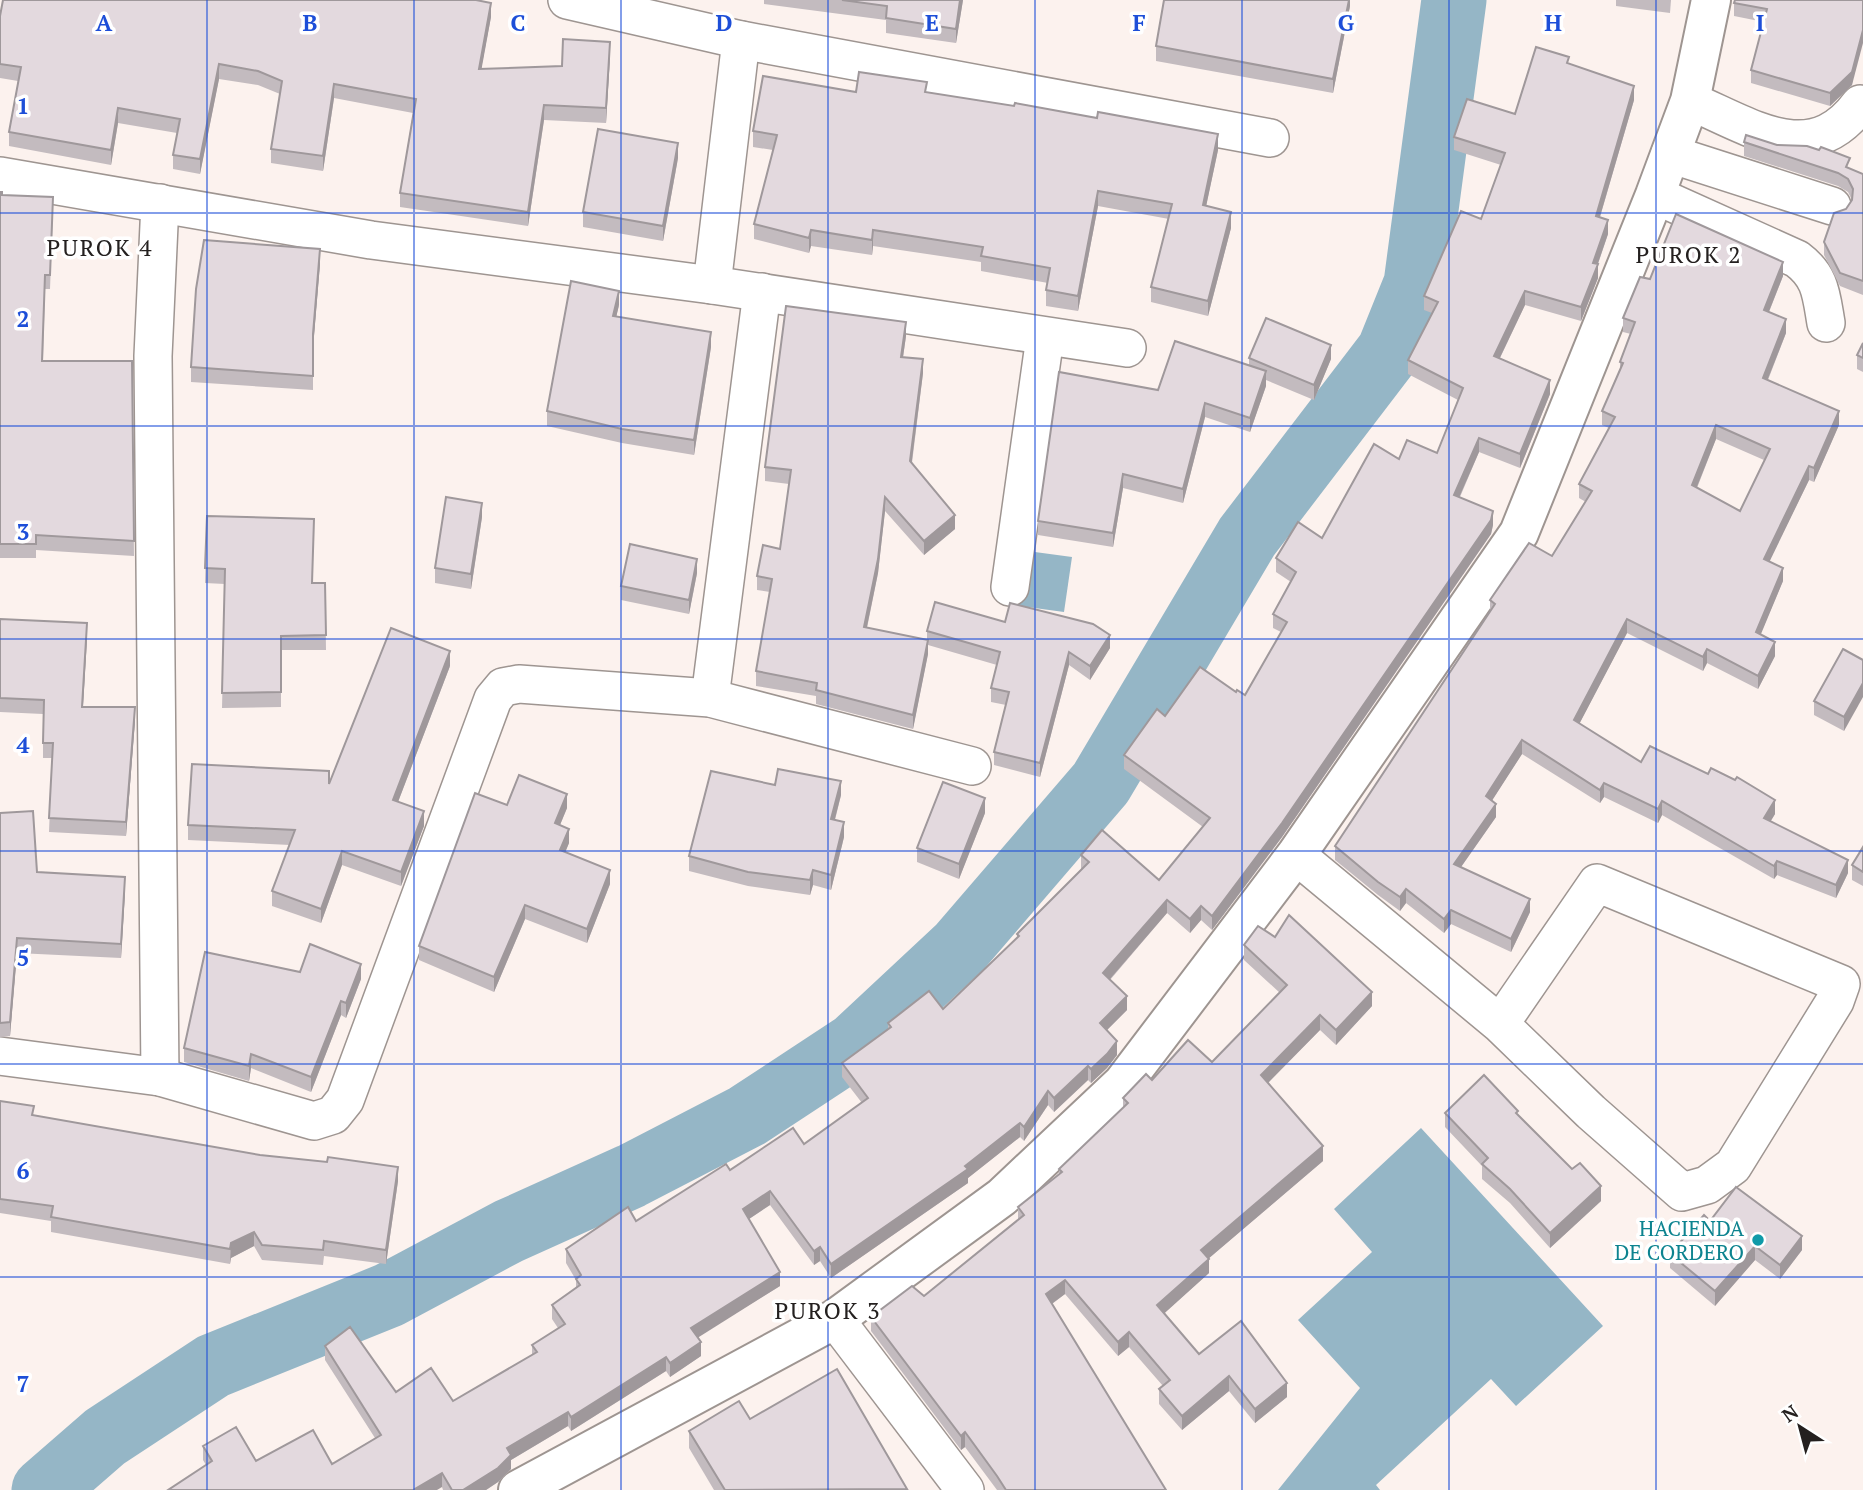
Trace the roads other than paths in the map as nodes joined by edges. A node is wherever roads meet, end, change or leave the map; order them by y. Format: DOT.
graph roads {
  1 [pos="567,0"];
  2 [pos="1711,0"];
  3 [pos="741,40"];
  4 [pos="1690,101"];
  5 [pos="1860,104"];
  6 [pos="1270,138"];
  7 [pos="1670,154"];
  8 [pos="0,176"];
  9 [pos="1655,195"];
  10 [pos="160,203"];
  11 [pos="1832,206"];
  12 [pos="712,285"];
  13 [pos="762,292"];
  14 [pos="1826,323"];
  15 [pos="1045,337"];
  16 [pos="1127,348"];
  17 [pos="1010,587"];
  18 [pos="710,698"];
  19 [pos="972,766"];
  20 [pos="1296,855"];
  21 [pos="1500,1024"];
  22 [pos="0,1056"];
  23 [pos="160,1077"];
  24 [pos="835,1319"];
  25 [pos="518,1490"];
  26 [pos="965,1490"];
  1 -- 3 [label="street"];
  2 -- 4 [label="street"];
  3 -- 6 [label="street"];
  3 -- 12 [label="street"];
  4 -- 5 [label="street"];
  4 -- 7 [label="street"];
  7 -- 9 [label="street"];
  7 -- 11 [label="street"];
  8 -- 10 [label="street"];
  9 -- 14 [label="street"];
  9 -- 20 [label="street"];
  10 -- 12 [label="street"];
  10 -- 23 [label="street"];
  12 -- 13 [label="street"];
  13 -- 15 [label="street"];
  13 -- 18 [label="street"];
  15 -- 16 [label="street"];
  15 -- 17 [label="street"];
  18 -- 19 [label="street"];
  18 -- 23 [label="street"];
  20 -- 21 [label="street"];
  20 -- 24 [label="street"];
  21 -- 21 [label="street"];
  22 -- 23 [label="street"];
  24 -- 25 [label="street"];
  24 -- 26 [label="street"];
}
